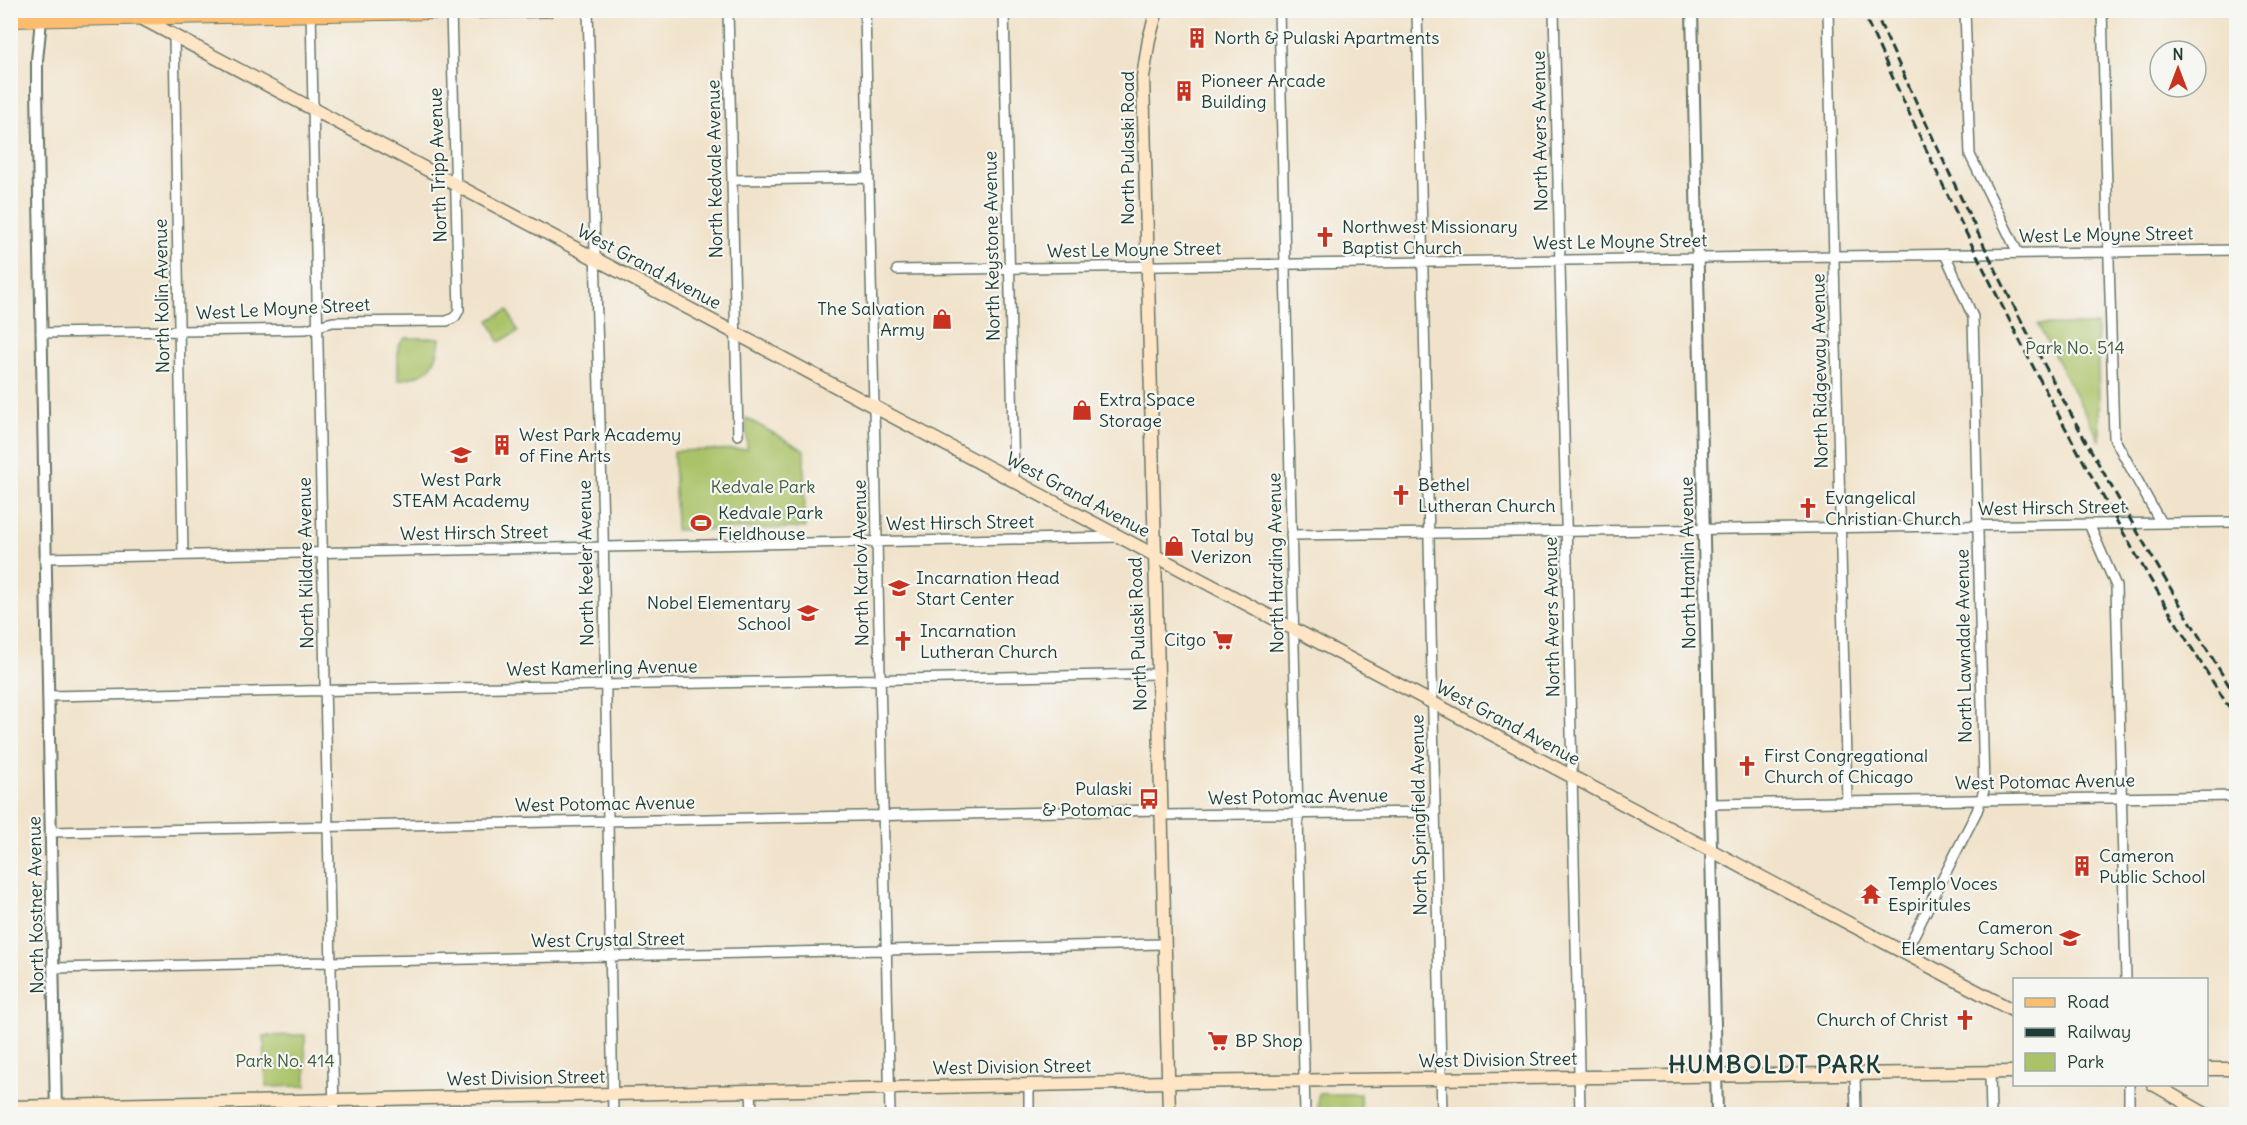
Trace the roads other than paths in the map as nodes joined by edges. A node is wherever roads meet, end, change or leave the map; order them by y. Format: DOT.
graph roads {
  1 [pos="126,10"];
  2 [pos="548,10"];
  3 [pos="588,10"];
  4 [pos="728,10"];
  5 [pos="865,10"];
  6 [pos="1004,10"];
  7 [pos="1157,10"];
  8 [pos="1279,10"];
  9 [pos="1418,10"];
  10 [pos="1554,10"];
  11 [pos="1692,10"];
  12 [pos="1828,10"];
  13 [pos="1965,10"];
  14 [pos="2102,10"];
  15 [pos="451,11"];
  16 [pos="474,11"];
  17 [pos="339,12"];
  18 [pos="311,13"];
  19 [pos="199,14"];
  20 [pos="41,15"];
  21 [pos="140,18"];
  22 [pos="10,20"];
  23 [pos="174,36"];
  24 [pos="313,109"];
  25 [pos="869,178"];
  26 [pos="732,180"];
  27 [pos="454,185"];
  28 [pos="2236,250"];
  29 [pos="2109,252"];
  30 [pos="2018,253"];
  31 [pos="1945,254"];
  32 [pos="1834,256"];
  33 [pos="1698,258"];
  34 [pos="595,259"];
  35 [pos="1560,260"];
  36 [pos="1423,261"];
  37 [pos="1285,264"];
  38 [pos="1147,266"];
  39 [pos="1009,269"];
  40 [pos="897,270"];
  41 [pos="455,317"];
  42 [pos="318,325"];
  43 [pos="179,330"];
  44 [pos="41,333"];
  45 [pos="735,334"];
  46 [pos="874,407"];
  47 [pos="738,435"];
  48 [pos="1014,481"];
  49 [pos="2236,522"];
  50 [pos="2161,523"];
  51 [pos="2089,524"];
  52 [pos="1978,526"];
  53 [pos="1840,527"];
  54 [pos="1704,529"];
  55 [pos="1566,531"];
  56 [pos="1429,533"];
  57 [pos="1292,535"];
  58 [pos="1119,537"];
  59 [pos="877,542"];
  60 [pos="602,547"];
  61 [pos="322,553"];
  62 [pos="183,555"];
  63 [pos="1154,556"];
  64 [pos="45,558"];
  65 [pos="1294,629"];
  66 [pos="1157,674"];
  67 [pos="880,679"];
  68 [pos="604,685"];
  69 [pos="325,690"];
  70 [pos="48,696"];
  71 [pos="1433,703"];
  72 [pos="1572,778"];
  73 [pos="2236,796"];
  74 [pos="2121,798"];
  75 [pos="1983,800"];
  76 [pos="1847,802"];
  77 [pos="1710,804"];
  78 [pos="1161,812"];
  79 [pos="1435,812"];
  80 [pos="1298,813"];
  81 [pos="883,815"];
  82 [pos="607,821"];
  83 [pos="328,826"];
  84 [pos="51,832"];
  85 [pos="1711,850"];
  86 [pos="1164,944"];
  87 [pos="886,950"];
  88 [pos="1905,953"];
  89 [pos="610,956"];
  90 [pos="331,963"];
  91 [pos="53,969"];
  92 [pos="2126,978"];
  93 [pos="2013,1010"];
  94 [pos="2208,1069"];
  95 [pos="2236,1069"];
  96 [pos="1990,1072"];
  97 [pos="2013,1072"];
  98 [pos="1855,1074"];
  99 [pos="1716,1076"];
  100 [pos="1580,1078"];
  101 [pos="1441,1079"];
  102 [pos="1304,1080"];
  103 [pos="1168,1082"];
  104 [pos="1029,1085"];
  105 [pos="2129,1086"];
  106 [pos="2156,1086"];
  107 [pos="889,1088"];
  108 [pos="751,1091"];
  109 [pos="613,1094"];
  110 [pos="333,1100"];
  111 [pos="10,1107"];
  112 [pos="56,1110"];
  113 [pos="334,1114"];
  114 [pos="613,1114"];
  115 [pos="752,1114"];
  116 [pos="890,1114"];
  117 [pos="1029,1114"];
  118 [pos="1168,1114"];
  119 [pos="1305,1114"];
  120 [pos="1442,1114"];
  121 [pos="1581,1114"];
  122 [pos="1717,1114"];
  123 [pos="1856,1114"];
  124 [pos="1991,1114"];
  125 [pos="2129,1114"];
  126 [pos="2205,1114"];
  1 -- 21 [label="main road, West Grand Avenue"];
  2 -- 16 [label="main road"];
  3 -- 34 [label="street, North Keeler Avenue"];
  4 -- 26 [label="street, North Kedvale Avenue"];
  5 -- 25 [label="street, North Karlov Avenue"];
  6 -- 39 [label="street, North Keystone Avenue"];
  7 -- 38 [label="main road, North Pulaski Road"];
  8 -- 37 [label="street, North Harding Avenue"];
  9 -- 36 [label="street, North Springfield Avenue"];
  10 -- 35 [label="street, North Avers Avenue"];
  11 -- 33 [label="street, North Hamlin Avenue"];
  12 -- 32 [label="street, North Ridgeway Avenue"];
  13 -- 30 [label="street"];
  14 -- 29 [label="street"];
  15 -- 16 [label="main road"];
  15 -- 17 [label="main road"];
  15 -- 27 [label="street, North Tripp Avenue"];
  17 -- 18 [label="main road"];
  18 -- 19 [label="main road"];
  18 -- 24 [label="street, North Kildare Avenue"];
  19 -- 21 [label="main road"];
  20 -- 21 [label="main road"];
  20 -- 22 [label="main road"];
  20 -- 44 [label="street, North Kostner Avenue"];
  21 -- 23 [label="main road, West Grand Avenue"];
  23 -- 24 [label="main road, West Grand Avenue"];
  23 -- 43 [label="street, North Kolin Avenue"];
  24 -- 27 [label="main road, West Grand Avenue"];
  24 -- 42 [label="street, North Kildare Avenue"];
  25 -- 26 [label="street"];
  25 -- 46 [label="street, North Karlov Avenue"];
  26 -- 45 [label="street, North Kedvale Avenue"];
  27 -- 34 [label="main road, West Grand Avenue"];
  27 -- 41 [label="street, North Tripp Avenue"];
  28 -- 29 [label="street, West Le Moyne Street"];
  29 -- 30 [label="street, West Le Moyne Street"];
  29 -- 50 [label="street"];
  30 -- 31 [label="street, West Le Moyne Street"];
  31 -- 32 [label="street, West Le Moyne Street"];
  31 -- 52 [label="street, North Lawndale Avenue"];
  32 -- 33 [label="street, West Le Moyne Street"];
  32 -- 53 [label="street, North Ridgeway Avenue"];
  33 -- 35 [label="street, West Le Moyne Street"];
  33 -- 54 [label="street, North Hamlin Avenue"];
  34 -- 45 [label="main road, West Grand Avenue"];
  34 -- 60 [label="street, North Keeler Avenue"];
  35 -- 36 [label="street, West Le Moyne Street"];
  35 -- 55 [label="street, North Avers Avenue"];
  36 -- 37 [label="street, West Le Moyne Street"];
  36 -- 56 [label="street, North Springfield Avenue"];
  37 -- 38 [label="street, West Le Moyne Street"];
  37 -- 57 [label="street, North Harding Avenue"];
  38 -- 39 [label="street, West Le Moyne Street"];
  38 -- 63 [label="main road, North Pulaski Road"];
  39 -- 40 [label="street, West Le Moyne Street"];
  39 -- 48 [label="street, North Keystone Avenue"];
  41 -- 42 [label="street, West Le Moyne Street"];
  42 -- 43 [label="street, West Le Moyne Street"];
  42 -- 61 [label="street, North Kildare Avenue"];
  43 -- 44 [label="street, West Le Moyne Street"];
  43 -- 62 [label="street, North Kolin Avenue"];
  44 -- 64 [label="street, North Kostner Avenue"];
  45 -- 46 [label="main road, West Grand Avenue"];
  45 -- 47 [label="street, North Kedvale Avenue"];
  46 -- 48 [label="main road, West Grand Avenue"];
  46 -- 59 [label="street, North Karlov Avenue"];
  48 -- 58 [label="main road, West Grand Avenue"];
  49 -- 50 [label="street, West Hirsch Street"];
  50 -- 51 [label="street, West Hirsch Street"];
  51 -- 52 [label="street, West Hirsch Street"];
  51 -- 74 [label="street"];
  52 -- 53 [label="street, West Hirsch Street"];
  52 -- 75 [label="street, North Lawndale Avenue"];
  53 -- 54 [label="street, West Hirsch Street"];
  53 -- 76 [label="street, North Ridgeway Avenue"];
  54 -- 55 [label="street, West Hirsch Street"];
  54 -- 77 [label="street, North Hamlin Avenue"];
  55 -- 56 [label="street, West Hirsch Street"];
  55 -- 72 [label="street, North Avers Avenue"];
  56 -- 57 [label="street, West Hirsch Street"];
  56 -- 71 [label="street, North Springfield Avenue"];
  57 -- 65 [label="street, North Harding Avenue"];
  58 -- 59 [label="street, West Hirsch Street"];
  58 -- 63 [label="main road, West Grand Avenue"];
  59 -- 60 [label="street, West Hirsch Street"];
  59 -- 67 [label="street, North Karlov Avenue"];
  60 -- 61 [label="street, West Hirsch Street"];
  60 -- 68 [label="street, North Keeler Avenue"];
  61 -- 62 [label="street, West Hirsch Street"];
  61 -- 69 [label="street, North Kildare Avenue"];
  62 -- 64 [label="street, West Hirsch Street"];
  63 -- 65 [label="main road, West Grand Avenue"];
  63 -- 66 [label="main road, North Pulaski Road"];
  64 -- 70 [label="street, North Kostner Avenue"];
  65 -- 71 [label="main road, West Grand Avenue"];
  65 -- 80 [label="street, North Harding Avenue"];
  66 -- 67 [label="street, West Kamerling Avenue"];
  66 -- 78 [label="main road, North Pulaski Road"];
  67 -- 68 [label="street, West Kamerling Avenue"];
  67 -- 81 [label="street, North Karlov Avenue"];
  68 -- 69 [label="street, West Kamerling Avenue"];
  68 -- 82 [label="street, North Keeler Avenue"];
  69 -- 70 [label="street, West Kamerling Avenue"];
  69 -- 83 [label="street, North Kildare Avenue"];
  70 -- 84 [label="street, North Kostner Avenue"];
  71 -- 72 [label="main road, West Grand Avenue"];
  71 -- 79 [label="street, North Springfield Avenue"];
  72 -- 85 [label="main road, West Grand Avenue"];
  72 -- 100 [label="street, North Avers Avenue"];
  73 -- 74 [label="street, West Potomac Avenue"];
  74 -- 75 [label="street, West Potomac Avenue"];
  74 -- 92 [label="street"];
  75 -- 76 [label="street, West Potomac Avenue"];
  75 -- 88 [label="street, North Lawndale Avenue"];
  76 -- 77 [label="street, West Potomac Avenue"];
  77 -- 85 [label="street, North Hamlin Avenue"];
  78 -- 80 [label="street, West Potomac Avenue"];
  78 -- 81 [label="street, West Potomac Avenue"];
  78 -- 86 [label="main road, North Pulaski Road"];
  79 -- 80 [label="street, West Potomac Avenue"];
  79 -- 101 [label="street, North Springfield Avenue"];
  80 -- 102 [label="street, North Harding Avenue"];
  81 -- 82 [label="street, West Potomac Avenue"];
  81 -- 87 [label="street, North Karlov Avenue"];
  82 -- 83 [label="street, West Potomac Avenue"];
  82 -- 89 [label="street, North Keeler Avenue"];
  83 -- 84 [label="street, West Potomac Avenue"];
  83 -- 90 [label="street, North Kildare Avenue"];
  84 -- 91 [label="street, North Kostner Avenue"];
  85 -- 88 [label="main road, West Grand Avenue"];
  85 -- 99 [label="street, North Hamlin Avenue"];
  86 -- 87 [label="street, West Crystal Street"];
  86 -- 103 [label="main road, North Pulaski Road"];
  87 -- 89 [label="street, West Crystal Street"];
  87 -- 107 [label="street, North Karlov Avenue"];
  88 -- 93 [label="main road, West Grand Avenue"];
  89 -- 90 [label="street, West Crystal Street"];
  89 -- 109 [label="street, North Keeler Avenue"];
  90 -- 91 [label="street, West Crystal Street"];
  90 -- 110 [label="street, North Kildare Avenue"];
  91 -- 112 [label="street, North Kostner Avenue"];
  94 -- 95 [label="main road"];
  96 -- 97 [label="main road, West Division Street"];
  96 -- 98 [label="main road, West Division Street"];
  96 -- 124 [label="street"];
  98 -- 99 [label="main road, West Division Street"];
  98 -- 123 [label="street"];
  99 -- 100 [label="main road, West Division Street"];
  99 -- 122 [label="street, North Hamlin Avenue"];
  100 -- 101 [label="main road, West Division Street"];
  100 -- 121 [label="street, North Avers Avenue"];
  101 -- 102 [label="main road, West Division Street"];
  101 -- 120 [label="street, North Springfield Avenue"];
  102 -- 103 [label="main road, West Division Street"];
  102 -- 119 [label="street, North Harding Avenue"];
  103 -- 104 [label="main road, West Division Street"];
  103 -- 118 [label="main road, North Pulaski Road"];
  104 -- 107 [label="main road, West Division Street"];
  104 -- 117 [label="street"];
  105 -- 125 [label="street"];
  106 -- 126 [label="main road"];
  107 -- 108 [label="main road, West Division Street"];
  107 -- 116 [label="street, North Karlov Avenue"];
  108 -- 109 [label="main road, West Division Street"];
  108 -- 115 [label="street"];
  109 -- 110 [label="main road, West Division Street"];
  109 -- 114 [label="street, North Keeler Avenue"];
  110 -- 112 [label="main road, West Division Street"];
  110 -- 113 [label="street, North Kildare Avenue"];
  111 -- 112 [label="main road, West Division Street"];
}
